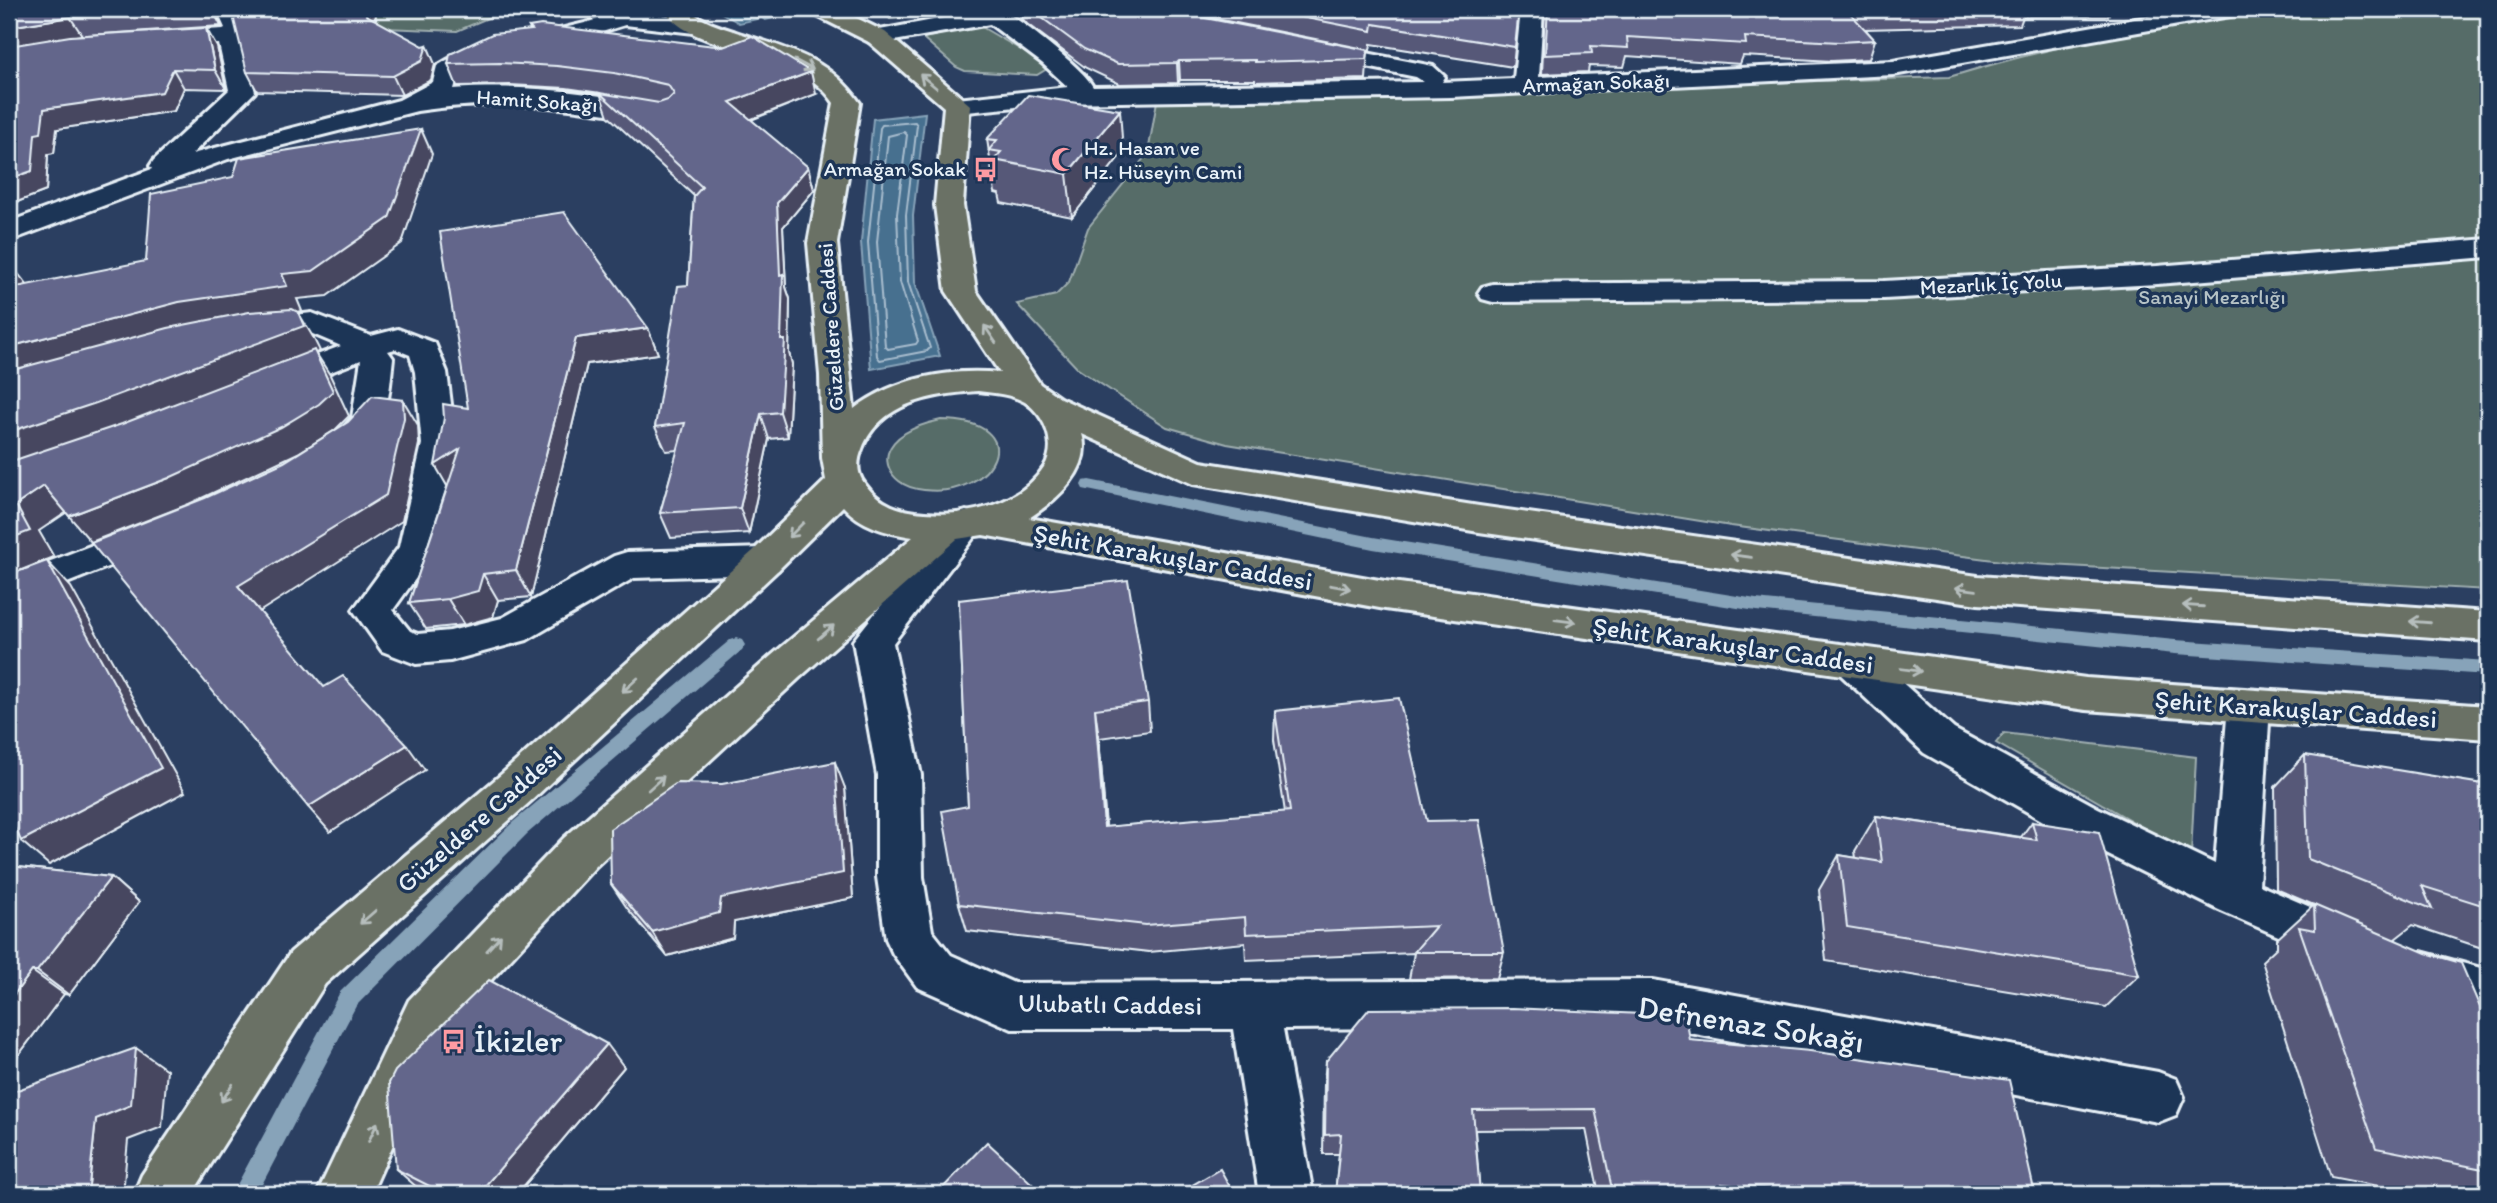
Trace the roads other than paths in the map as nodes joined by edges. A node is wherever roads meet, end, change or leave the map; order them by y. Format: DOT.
graph roads {
  1 [pos="222,9"];
  2 [pos="587,9"];
  3 [pos="821,9"];
  4 [pos="1532,9"];
  5 [pos="2230,9"];
  6 [pos="989,12"];
  7 [pos="624,18"];
  8 [pos="685,18"];
  9 [pos="229,36"];
  10 [pos="877,37"];
  11 [pos="135,42"];
  12 [pos="1292,45"];
  13 [pos="1526,86"];
  14 [pos="1451,89"];
  15 [pos="1080,96"];
  16 [pos="408,105"];
  17 [pos="957,105"];
  18 [pos="666,116"];
  19 [pos="154,176"];
  20 [pos="9,232"];
  21 [pos="2488,248"];
  22 [pos="1493,293"];
  23 [pos="229,333"];
  24 [pos="369,346"];
  25 [pos="243,395"];
  26 [pos="1039,398"];
  27 [pos="321,460"];
  28 [pos="843,471"];
  29 [pos="184,522"];
  30 [pos="966,525"];
  31 [pos="765,561"];
  32 [pos="9,593"];
  33 [pos="2488,627"];
  34 [pos="1853,662"];
  35 [pos="2249,706"];
  36 [pos="2488,723"];
  37 [pos="2235,896"];
  38 [pos="2488,992"];
  39 [pos="1254,1006"];
  40 [pos="2158,1097"];
  41 [pos="161,1194"];
  42 [pos="344,1194"];
  43 [pos="1286,1194"];
  1 -- 9 [label="street"];
  2 -- 7 [label="street"];
  3 -- 10 [label="main road"];
  4 -- 13 [label="street"];
  5 -- 13 [label="street, Armağan Sokağı"];
  6 -- 10 [label="street"];
  6 -- 15 [label="street"];
  7 -- 8 [label="street"];
  7 -- 16 [label="street"];
  8 -- 28 [label="main road, Güzeldere Caddesi, one-way"];
  9 -- 11 [label="street"];
  9 -- 19 [label="street"];
  17 -- 10 [label="main road, one-way"];
  12 -- 14 [label="street"];
  13 -- 14 [label="street, Armağan Sokağı"];
  14 -- 15 [label="street, Armağan Sokağı"];
  15 -- 17 [label="street, Armağan Sokağı"];
  16 -- 18 [label="street, Hamit Sokağı"];
  16 -- 19 [label="street"];
  26 -- 17 [label="main road, one-way"];
  19 -- 20 [label="street"];
  21 -- 22 [label="street, Mezarlık İç Yolu"];
  23 -- 24 [label="street"];
  24 -- 25 [label="street"];
  24 -- 27 [label="street"];
  24 -- 31 [label="street"];
  26 -- 28 [label="main road"];
  26 -- 30 [label="main road"];
  33 -- 26 [label="main road, one-way"];
  28 -- 30 [label="main road"];
  28 -- 31 [label="main road, Güzeldere Caddesi, one-way"];
  29 -- 32 [label="street"];
  30 -- 34 [label="main road, Şehit Karakuşlar Caddesi, one-way"];
  30 -- 39 [label="street, Ulubatlı Caddesi"];
  42 -- 30 [label="main road, one-way"];
  31 -- 41 [label="main road, Güzeldere Caddesi, one-way"];
  34 -- 35 [label="main road, Şehit Karakuşlar Caddesi, one-way"];
  34 -- 37 [label="street"];
  35 -- 36 [label="main road, Şehit Karakuşlar Caddesi"];
  35 -- 37 [label="street"];
  37 -- 38 [label="street"];
  39 -- 40 [label="street, Defnenaz Sokağı"];
  39 -- 43 [label="street"];
}
